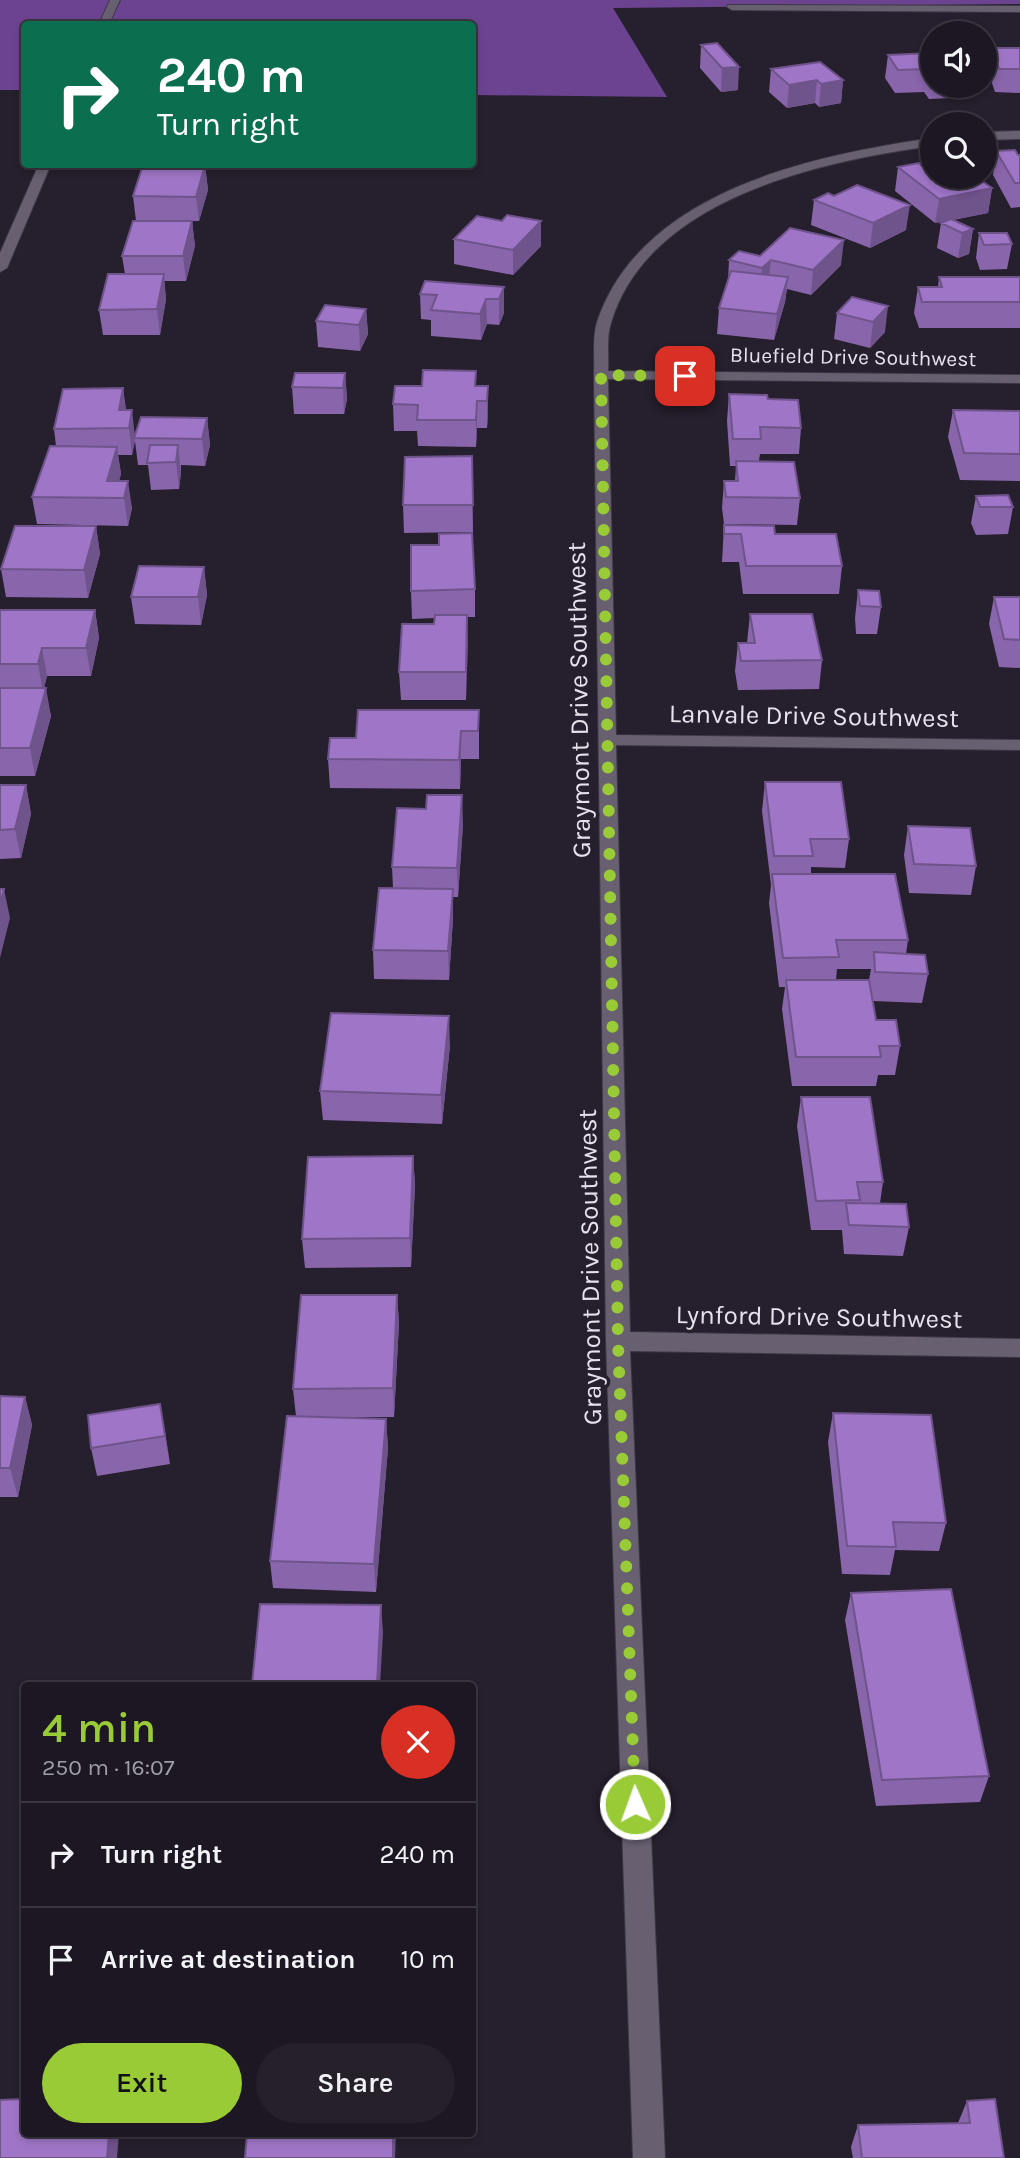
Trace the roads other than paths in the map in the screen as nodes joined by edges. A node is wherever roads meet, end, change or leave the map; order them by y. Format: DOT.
graph roads {
  1 [pos="115,0"];
  2 [pos="732,7"];
  3 [pos="1020,9"];
  4 [pos="105,21"];
  5 [pos="1020,135"];
  6 [pos="997,136"];
  7 [pos="920,144"];
  8 [pos="42,168"];
  9 [pos="0,268"];
  10 [pos="601,375"];
  11 [pos="1020,379"];
  12 [pos="607,740"];
  13 [pos="1020,745"];
  14 [pos="618,1341"];
  15 [pos="1020,1348"];
  16 [pos="649,2158"];
  1 -- 4 [label="street"];
  2 -- 3 [label="street"];
  5 -- 6 [label="street"];
  7 -- 10 [label="street, Graymont Drive Southwest"];
  8 -- 9 [label="street"];
  10 -- 11 [label="street, Bluefield Drive Southwest"];
  10 -- 12 [label="street, Graymont Drive Southwest"];
  12 -- 13 [label="street, Lanvale Drive Southwest"];
  12 -- 14 [label="street, Graymont Drive Southwest"];
  14 -- 15 [label="street, Lynford Drive Southwest"];
  14 -- 16 [label="street, Graymont Drive Southwest"];
}
